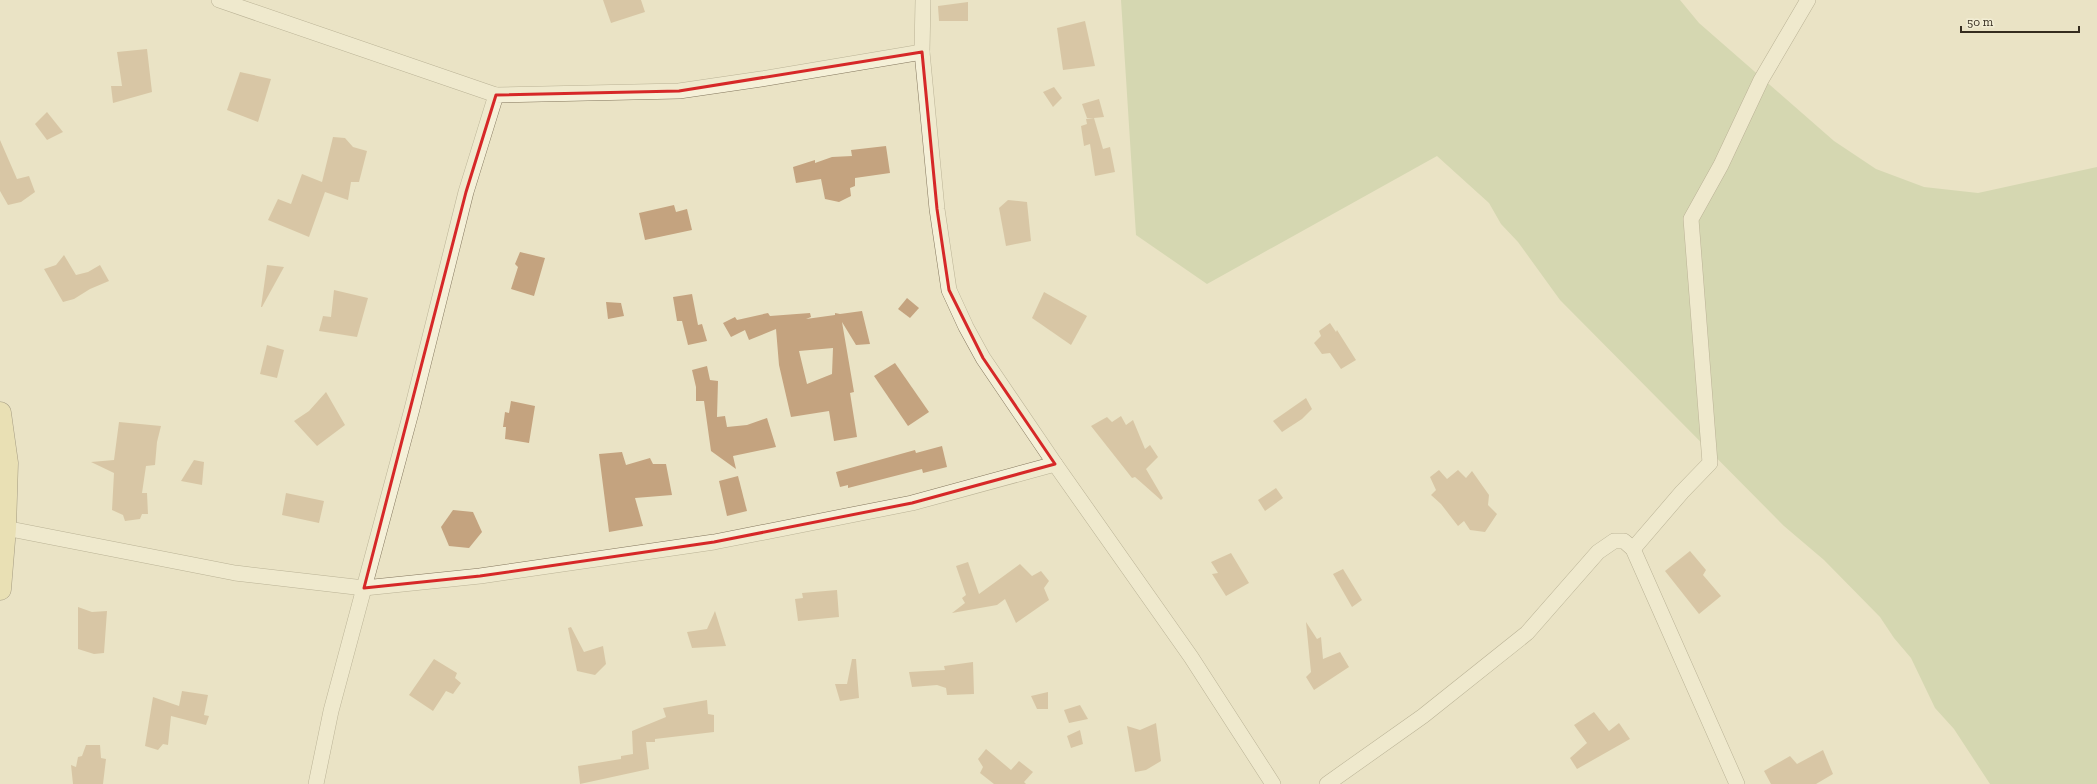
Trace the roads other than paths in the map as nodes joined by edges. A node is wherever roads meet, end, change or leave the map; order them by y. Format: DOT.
graph roads {
  1 [pos="219,0"];
  2 [pos="923,0"];
  3 [pos="1808,0"];
  4 [pos="922,52"];
  5 [pos="496,95"];
  6 [pos="0,413"];
  7 [pos="1055,464"];
  8 [pos="5,528"];
  9 [pos="1633,549"];
  10 [pos="364,588"];
  11 [pos="0,589"];
  12 [pos="316,784"];
  13 [pos="1273,784"];
  14 [pos="1327,784"];
  15 [pos="1737,784"];
  1 -- 5 [label="street"];
  2 -- 4 [label="street"];
  3 -- 9 [label="street"];
  4 -- 5 [label="street"];
  4 -- 7 [label="street"];
  5 -- 10 [label="street"];
  6 -- 8 [label="main road"];
  7 -- 10 [label="street"];
  7 -- 13 [label="street"];
  8 -- 10 [label="street"];
  8 -- 11 [label="main road"];
  9 -- 14 [label="street"];
  9 -- 15 [label="street"];
  10 -- 12 [label="street"];
}
